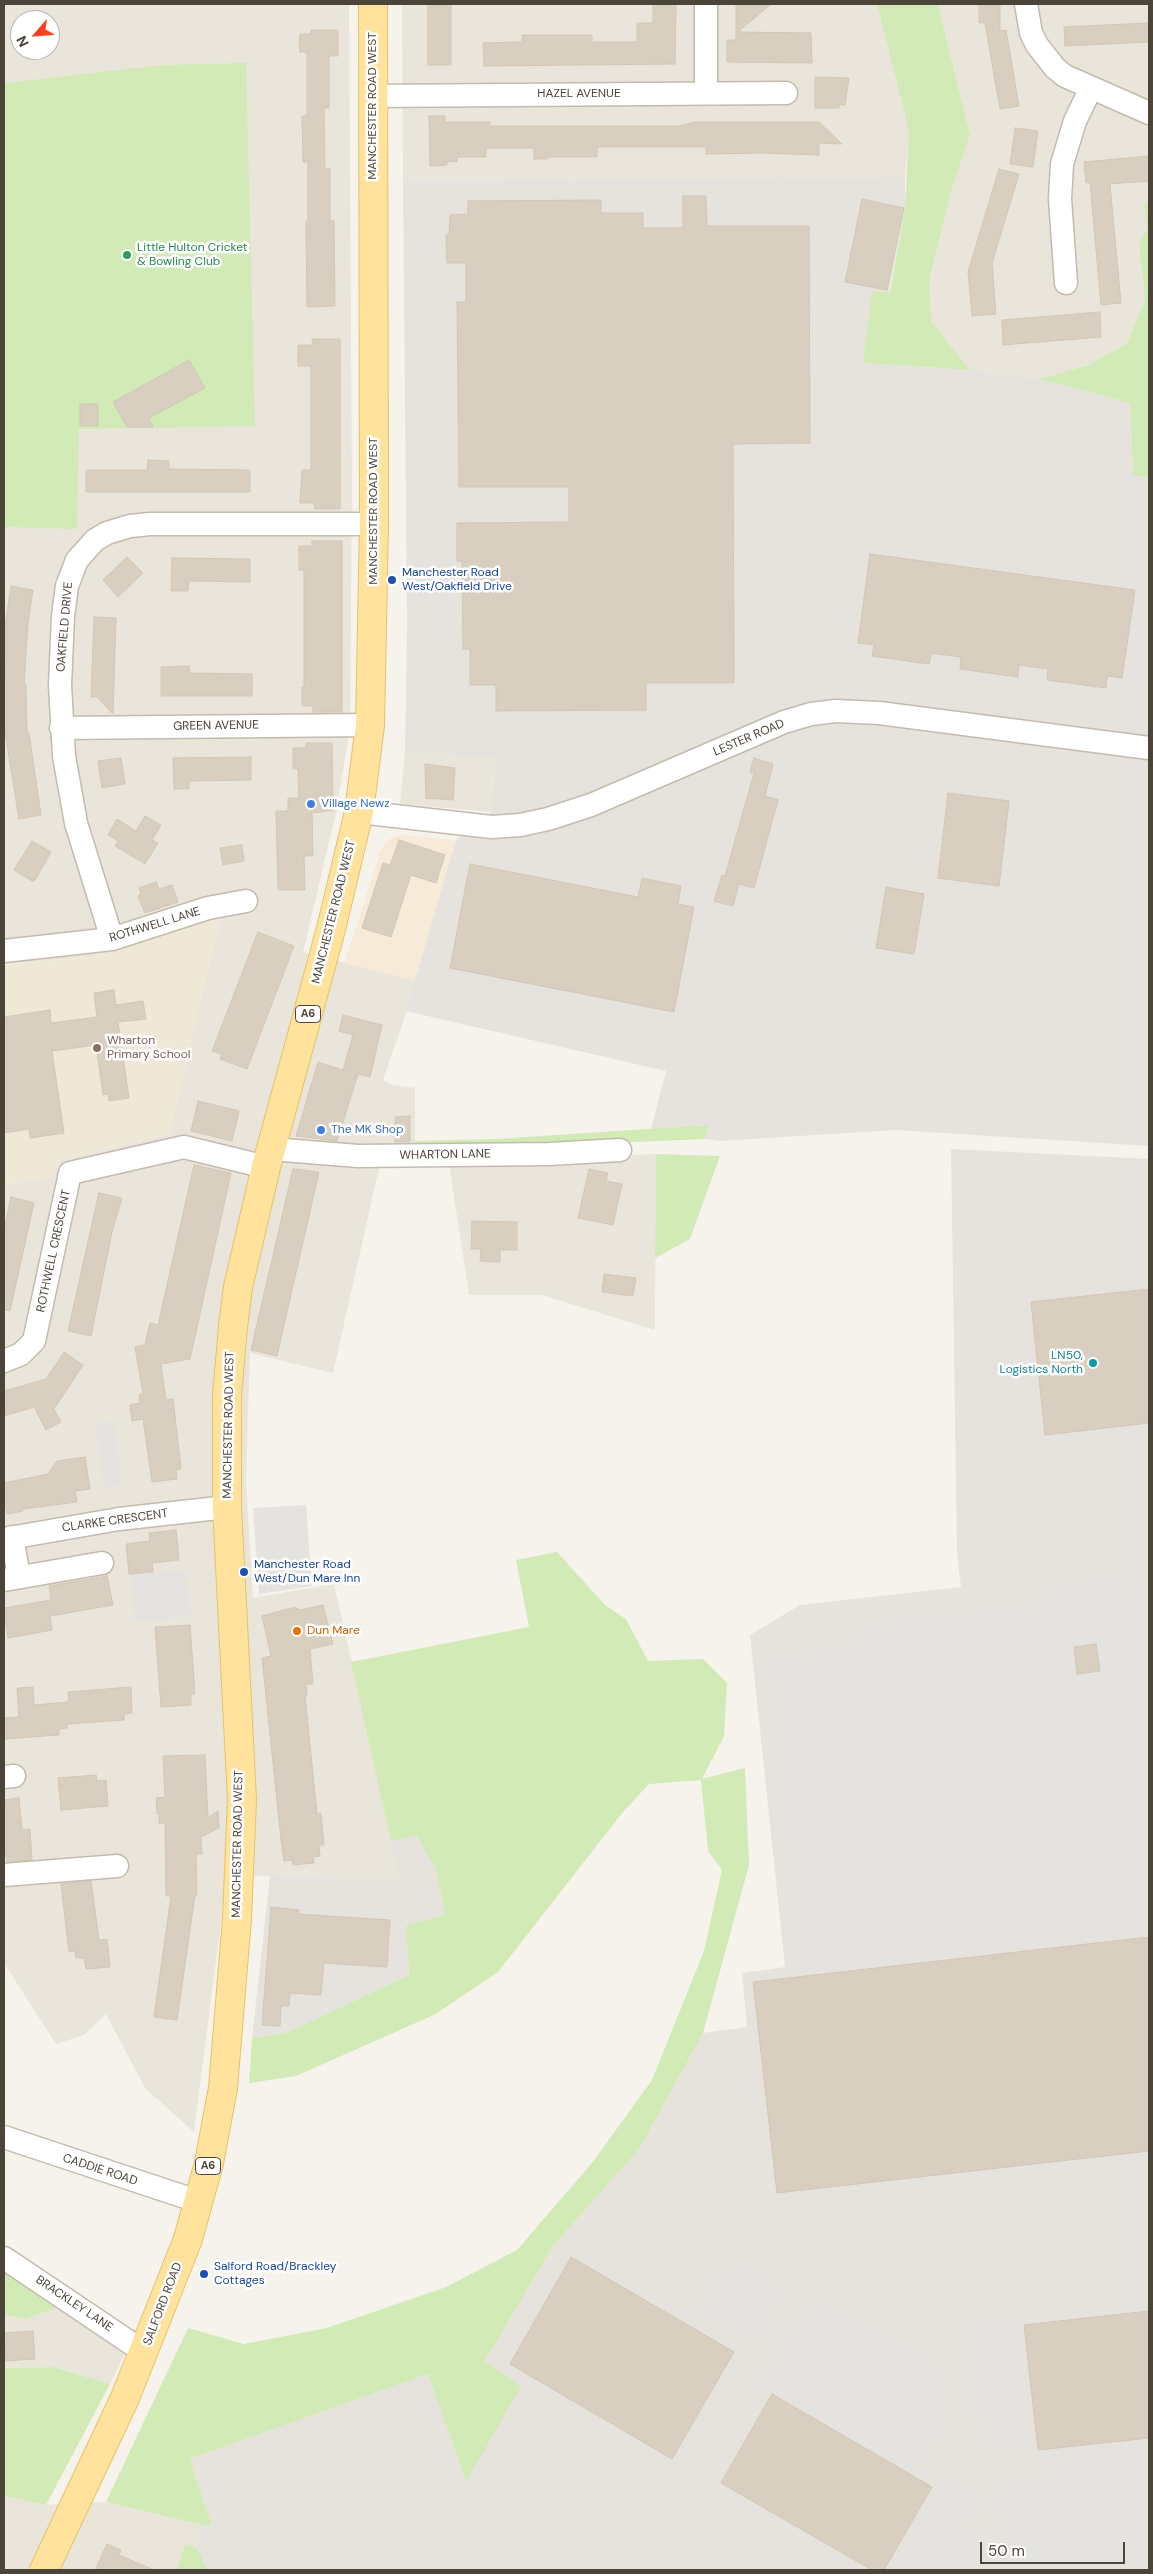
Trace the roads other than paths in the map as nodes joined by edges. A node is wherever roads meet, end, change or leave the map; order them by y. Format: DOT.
graph roads {
  1 [pos="373,4"];
  2 [pos="706,4"];
  3 [pos="1026,4"];
  4 [pos="1091,88"];
  5 [pos="786,93"];
  6 [pos="706,94"];
  7 [pos="372,96"];
  8 [pos="1149,113"];
  9 [pos="1066,283"];
  10 [pos="374,524"];
  11 [pos="370,725"];
  12 [pos="61,728"];
  13 [pos="1149,748"];
  14 [pos="360,812"];
  15 [pos="246,901"];
  16 [pos="112,939"];
  17 [pos="4,951"];
  18 [pos="620,1150"];
  19 [pos="268,1158"];
  20 [pos="4,1361"];
  21 [pos="227,1508"];
  22 [pos="8,1538"];
  23 [pos="102,1564"];
  24 [pos="11,1578"];
  25 [pos="116,1866"];
  26 [pos="4,1875"];
  27 [pos="228,2021"];
  28 [pos="4,2137"];
  29 [pos="198,2202"];
  30 [pos="4,2258"];
  31 [pos="144,2352"];
  32 [pos="44,2570"];
  1 -- 7 [label="main road, MANCHESTER ROAD WEST / A6"];
  2 -- 6 [label="street"];
  3 -- 4 [label="street"];
  4 -- 8 [label="street"];
  4 -- 9 [label="street"];
  5 -- 6 [label="street, HAZEL AVENUE"];
  6 -- 7 [label="street, HAZEL AVENUE"];
  7 -- 10 [label="main road, MANCHESTER ROAD WEST / A6"];
  10 -- 11 [label="main road, MANCHESTER ROAD WEST / A6"];
  10 -- 12 [label="street, OAKFIELD DRIVE"];
  11 -- 12 [label="street, GREEN AVENUE"];
  11 -- 14 [label="main road, MANCHESTER ROAD WEST / A6"];
  12 -- 16 [label="street, OAKFIELD DRIVE"];
  13 -- 14 [label="street, LESTER ROAD"];
  14 -- 19 [label="main road, MANCHESTER ROAD WEST / A6"];
  15 -- 16 [label="street, ROTHWELL LANE"];
  16 -- 17 [label="street, ROTHWELL LANE"];
  18 -- 19 [label="street, WHARTON LANE"];
  19 -- 20 [label="street, ROTHWELL CRESCENT"];
  19 -- 21 [label="main road, MANCHESTER ROAD WEST / A6"];
  21 -- 22 [label="street, CLARKE CRESCENT"];
  21 -- 27 [label="main road, MANCHESTER ROAD WEST / A6"];
  22 -- 24 [label="street"];
  23 -- 24 [label="street"];
  25 -- 26 [label="street"];
  27 -- 29 [label="main road, SALFORD ROAD / A6"];
  28 -- 29 [label="street, CADDIE ROAD"];
  29 -- 31 [label="main road, SALFORD ROAD / A6"];
  30 -- 31 [label="street, BRACKLEY LANE"];
  31 -- 32 [label="main road, SALFORD ROAD / A6"];
}
